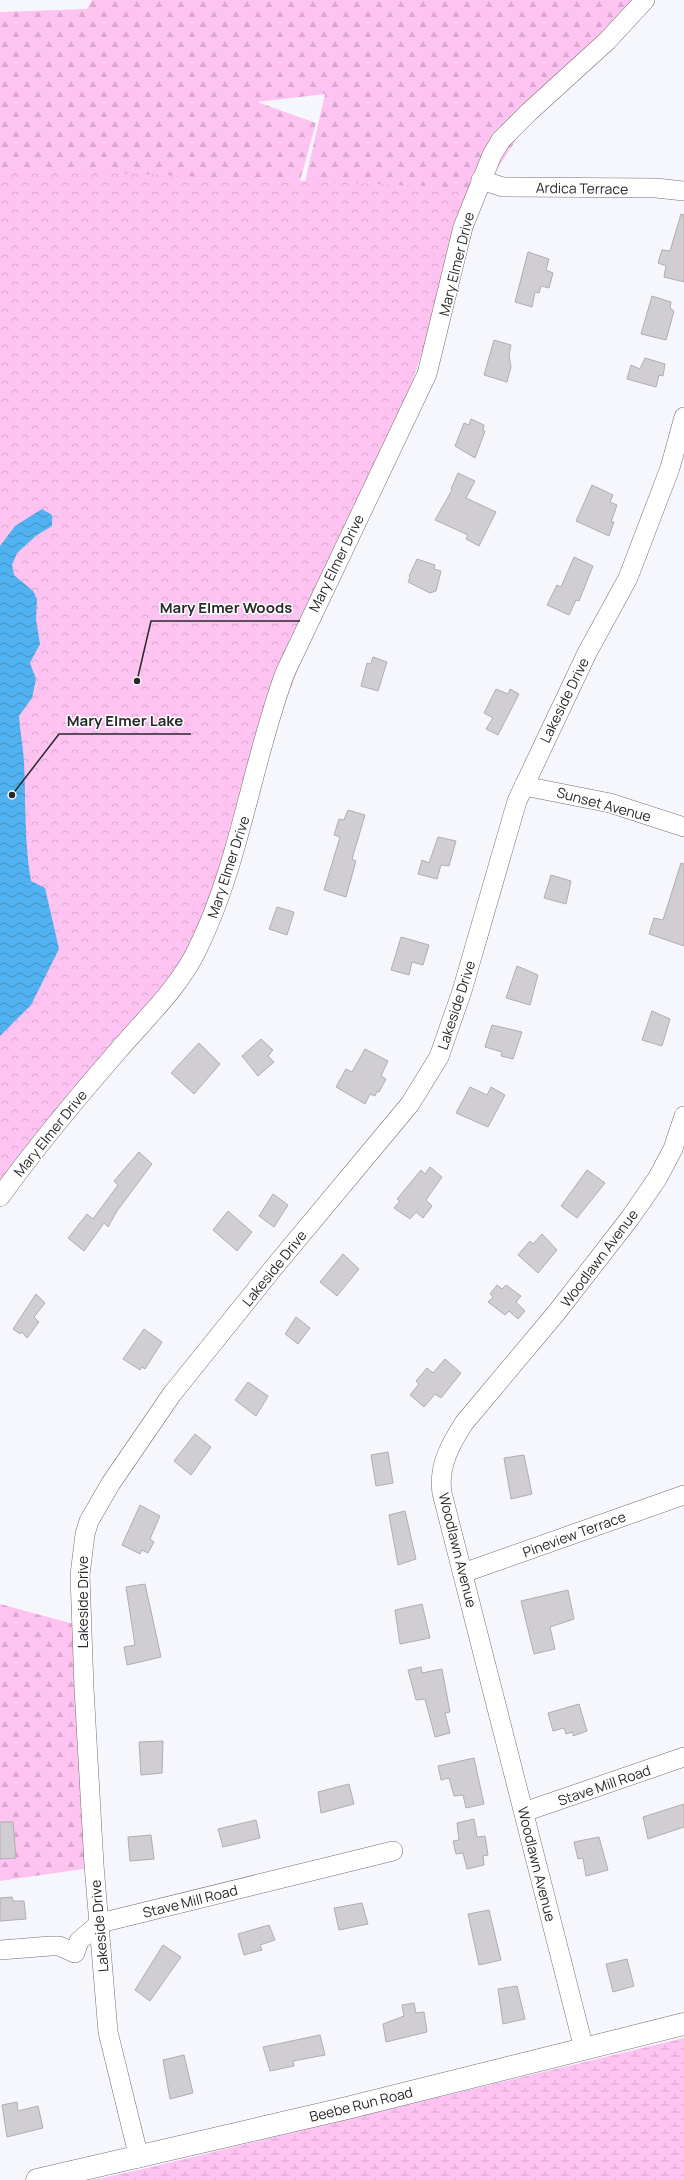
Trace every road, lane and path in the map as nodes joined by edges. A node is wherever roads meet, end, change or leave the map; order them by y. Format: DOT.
graph roads {
  1 [pos="645,0"];
  2 [pos="481,180"];
  3 [pos="684,191"];
  4 [pos="684,418"];
  5 [pos="524,786"];
  6 [pos="684,827"];
  7 [pos="684,1116"];
  8 [pos="0,1197"];
  9 [pos="684,1495"];
  10 [pos="463,1573"];
  11 [pos="684,1757"];
  12 [pos="524,1812"];
  13 [pos="393,1851"];
  14 [pos="100,1923"];
  15 [pos="0,1950"];
  16 [pos="684,2024"];
  17 [pos="584,2049"];
  18 [pos="139,2158"];
  19 [pos="37,2180"];
  1 -- 2 [label="street, Mary Elmer Drive"];
  2 -- 3 [label="street, Ardica Terrace"];
  2 -- 8 [label="street, Mary Elmer Drive"];
  4 -- 5 [label="street, Lakeside Drive"];
  5 -- 6 [label="street, Sunset Avenue"];
  5 -- 14 [label="street, Lakeside Drive"];
  7 -- 10 [label="street, Woodlawn Avenue"];
  9 -- 10 [label="street, Pineview Terrace"];
  10 -- 12 [label="street, Woodlawn Avenue"];
  11 -- 12 [label="street, Stave Mill Road"];
  12 -- 17 [label="street, Woodlawn Avenue"];
  13 -- 14 [label="street, Stave Mill Road"];
  14 -- 15 [label="street, Stave Mill Road"];
  14 -- 18 [label="street, Lakeside Drive"];
  16 -- 17 [label="main road, Beebe Run Road"];
  17 -- 18 [label="main road, Beebe Run Road"];
  18 -- 19 [label="main road, Beebe Run Road"];
}
